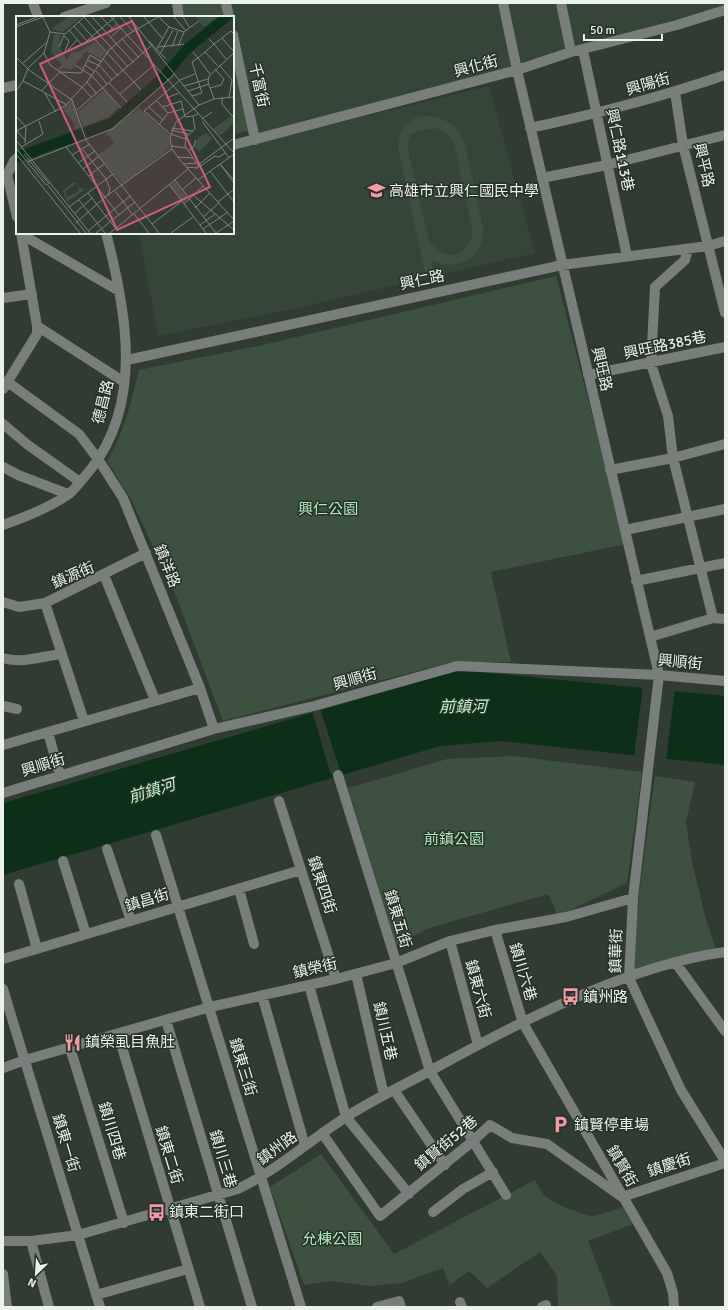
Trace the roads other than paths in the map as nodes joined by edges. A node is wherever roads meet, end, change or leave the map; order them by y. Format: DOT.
graph roads {
  1 [pos="33,3"];
  2 [pos="106,3"];
  3 [pos="176,3"];
  4 [pos="226,3"];
  5 [pos="504,3"];
  6 [pos="561,3"];
  7 [pos="725,10"];
  8 [pos="38,16"];
  9 [pos="67,16"];
  10 [pos="179,16"];
  11 [pos="229,16"];
  12 [pos="234,40"];
  13 [pos="583,50"];
  14 [pos="571,52"];
  15 [pos="517,70"];
  16 [pos="725,75"];
  17 [pos="16,85"];
  18 [pos="3,88"];
  19 [pos="675,92"];
  20 [pos="597,114"];
  21 [pos="530,128"];
  22 [pos="725,134"];
  23 [pos="255,140"];
  24 [pos="234,145"];
  25 [pos="684,145"];
  26 [pos="15,160"];
  27 [pos="3,162"];
  28 [pos="607,164"];
  29 [pos="5,175"];
  30 [pos="542,178"];
  31 [pos="14,195"];
  32 [pos="16,210"];
  33 [pos="21,234"];
  34 [pos="106,234"];
  35 [pos="725,241"];
  36 [pos="708,246"];
  37 [pos="688,249"];
  38 [pos="627,256"];
  39 [pos="562,265"];
  40 [pos="119,291"];
  41 [pos="32,294"];
  42 [pos="3,298"];
  43 [pos="725,313"];
  44 [pos="38,326"];
  45 [pos="725,347"];
  46 [pos="127,360"];
  47 [pos="651,364"];
  48 [pos="588,375"];
  49 [pos="124,382"];
  50 [pos="6,386"];
  51 [pos="3,424"];
  52 [pos="725,444"];
  53 [pos="673,458"];
  54 [pos="98,459"];
  55 [pos="3,467"];
  56 [pos="610,470"];
  57 [pos="80,482"];
  58 [pos="68,494"];
  59 [pos="725,509"];
  60 [pos="688,518"];
  61 [pos="3,525"];
  62 [pos="624,530"];
  63 [pos="146,553"];
  64 [pos="725,563"];
  65 [pos="700,569"];
  66 [pos="104,575"];
  67 [pos="636,581"];
  68 [pos="3,602"];
  69 [pos="45,603"];
  70 [pos="713,618"];
  71 [pos="725,619"];
  72 [pos="650,637"];
  73 [pos="61,654"];
  74 [pos="3,658"];
  75 [pos="658,675"];
  76 [pos="725,681"];
  77 [pos="200,688"];
  78 [pos="155,700"];
  79 [pos="3,706"];
  80 [pos="17,709"];
  81 [pos="84,721"];
  82 [pos="214,729"];
  83 [pos="48,732"];
  84 [pos="3,746"];
  85 [pos="648,767"];
  86 [pos="338,775"];
  87 [pos="60,776"];
  88 [pos="3,792"];
  89 [pos="279,801"];
  90 [pos="156,835"];
  91 [pos="107,849"];
  92 [pos="63,861"];
  93 [pos="301,870"];
  94 [pos="19,884"];
  95 [pos="239,888"];
  96 [pos="633,898"];
  97 [pos="178,907"];
  98 [pos="131,921"];
  99 [pos="495,930"];
  100 [pos="86,934"];
  101 [pos="450,941"];
  102 [pos="254,944"];
  103 [pos="37,949"];
  104 [pos="725,952"];
  105 [pos="3,959"];
  106 [pos="675,962"];
  107 [pos="396,963"];
  108 [pos="356,974"];
  109 [pos="629,978"];
  110 [pos="336,979"];
  111 [pos="309,985"];
  112 [pos="3,988"];
  113 [pos="262,995"];
  114 [pos="210,1007"];
  115 [pos="166,1020"];
  116 [pos="523,1023"];
  117 [pos="725,1031"];
  118 [pos="118,1034"];
  119 [pos="478,1045"];
  120 [pos="70,1048"];
  121 [pos="25,1060"];
  122 [pos="3,1068"];
  123 [pos="430,1071"];
  124 [pos="394,1090"];
  125 [pos="384,1095"];
  126 [pos="346,1118"];
  127 [pos="322,1133"];
  128 [pos="474,1141"];
  129 [pos="305,1146"];
  130 [pos="725,1162"];
  131 [pos="444,1165"];
  132 [pos="493,1172"];
  133 [pos="262,1178"];
  134 [pos="409,1194"];
  135 [pos="218,1195"];
  136 [pos="506,1195"];
  137 [pos="622,1196"];
  138 [pos="170,1209"];
  139 [pos="433,1212"];
  140 [pos="124,1223"];
  141 [pos="78,1235"];
  142 [pos="3,1241"];
  143 [pos="31,1241"];
  144 [pos="188,1269"];
  145 [pos="3,1274"];
  146 [pos="96,1295"];
  147 [pos="7,1307"];
  148 [pos="48,1307"];
  149 [pos="100,1307"];
  150 [pos="200,1307"];
  151 [pos="252,1307"];
  152 [pos="301,1307"];
  153 [pos="377,1307"];
  154 [pos="401,1307"];
  155 [pos="674,1307"];
  1 -- 8 [label="street"];
  2 -- 9 [label="street"];
  3 -- 10 [label="street"];
  4 -- 11 [label="street"];
  5 -- 15 [label="street, 興旺路"];
  6 -- 14 [label="street"];
  7 -- 13 [label="street, 興化街"];
  12 -- 23 [label="street, 千富街"];
  13 -- 14 [label="street, 興化街"];
  13 -- 20 [label="street, 興仁路113巷"];
  14 -- 15 [label="street, 興化街"];
  15 -- 21 [label="street, 興旺路"];
  15 -- 23 [label="street, 興化街"];
  16 -- 19 [label="street, 興陽街"];
  17 -- 18 [label="street"];
  19 -- 20 [label="street, 興陽街"];
  19 -- 25 [label="street, 興平路"];
  20 -- 21 [label="street, 興陽街"];
  20 -- 28 [label="street, 興仁路113巷"];
  21 -- 30 [label="street, 興旺路"];
  22 -- 25 [label="street"];
  23 -- 24 [label="street, 興化街"];
  25 -- 28 [label="street"];
  25 -- 36 [label="street, 興平路"];
  26 -- 27 [label="street"];
  26 -- 29 [label="street"];
  28 -- 30 [label="street"];
  28 -- 38 [label="street, 興仁路113巷"];
  29 -- 31 [label="street"];
  30 -- 39 [label="street, 興旺路"];
  31 -- 32 [label="street"];
  33 -- 40 [label="street"];
  33 -- 41 [label="street"];
  34 -- 40 [label="street, 德昌路"];
  35 -- 36 [label="street, 興仁路"];
  36 -- 37 [label="street, 興仁路"];
  36 -- 43 [label="street, 興平路"];
  37 -- 38 [label="street, 興仁路"];
  37 -- 47 [label="street"];
  38 -- 39 [label="street, 興仁路"];
  39 -- 46 [label="street, 興仁路"];
  39 -- 48 [label="street, 興旺路"];
  40 -- 46 [label="street, 德昌路"];
  41 -- 42 [label="street"];
  41 -- 44 [label="street"];
  44 -- 49 [label="street"];
  44 -- 50 [label="street"];
  45 -- 47 [label="street, 興旺路385巷"];
  46 -- 49 [label="street, 德昌路"];
  47 -- 48 [label="street, 興旺路385巷"];
  47 -- 53 [label="street"];
  48 -- 56 [label="street, 興旺路"];
  49 -- 54 [label="street, 德昌路"];
  50 -- 54 [label="street, 鎮洋路"];
  51 -- 57 [label="street"];
  52 -- 53 [label="street"];
  53 -- 56 [label="street"];
  53 -- 60 [label="street"];
  54 -- 57 [label="street, 德昌路"];
  54 -- 63 [label="street, 鎮洋路"];
  55 -- 58 [label="street"];
  56 -- 62 [label="street, 興旺路"];
  57 -- 58 [label="street, 德昌路"];
  58 -- 61 [label="street, 德昌路"];
  59 -- 60 [label="street"];
  60 -- 62 [label="street"];
  60 -- 65 [label="street"];
  62 -- 67 [label="street, 興旺路"];
  63 -- 66 [label="street"];
  63 -- 77 [label="street, 鎮洋路"];
  64 -- 65 [label="street"];
  65 -- 67 [label="street"];
  65 -- 70 [label="street"];
  66 -- 69 [label="street, 鎮源街"];
  66 -- 78 [label="street, 鎮源街"];
  67 -- 72 [label="street, 興旺路"];
  68 -- 69 [label="street"];
  69 -- 73 [label="street, 鎮源街"];
  70 -- 71 [label="street"];
  70 -- 72 [label="street"];
  72 -- 75 [label="street, 興旺路"];
  73 -- 74 [label="street"];
  73 -- 81 [label="street, 鎮源街"];
  75 -- 76 [label="street, 興順街"];
  75 -- 82 [label="street, 興順街"];
  75 -- 85 [label="street, 興旺路"];
  77 -- 78 [label="street"];
  77 -- 82 [label="street, 鎮洋路"];
  78 -- 81 [label="street"];
  79 -- 80 [label="street"];
  81 -- 83 [label="street"];
  82 -- 87 [label="street, 興順街"];
  83 -- 84 [label="street"];
  83 -- 87 [label="street"];
  85 -- 96 [label="street, 鎮華街"];
  86 -- 107 [label="street, 鎮東五街"];
  87 -- 88 [label="street, 興順街"];
  89 -- 93 [label="street, 鎮東四街"];
  90 -- 97 [label="street, 鎮東三街"];
  91 -- 98 [label="street"];
  92 -- 100 [label="street"];
  93 -- 95 [label="street, 鎮昌街"];
  93 -- 110 [label="street, 鎮東四街"];
  94 -- 103 [label="street"];
  95 -- 97 [label="street, 鎮昌街"];
  95 -- 102 [label="street"];
  96 -- 99 [label="street, 鎮榮街"];
  96 -- 109 [label="street, 鎮華街"];
  97 -- 98 [label="street, 鎮昌街"];
  97 -- 114 [label="street, 鎮東三街"];
  98 -- 100 [label="street, 鎮昌街"];
  99 -- 101 [label="street, 鎮榮街"];
  99 -- 116 [label="street, 鎮川六巷"];
  100 -- 103 [label="street, 鎮昌街"];
  101 -- 107 [label="street, 鎮榮街"];
  101 -- 119 [label="street, 鎮東六街"];
  103 -- 105 [label="street, 鎮昌街"];
  104 -- 106 [label="street, 鎮州路"];
  106 -- 109 [label="street, 鎮州路"];
  106 -- 117 [label="street"];
  107 -- 108 [label="street, 鎮榮街"];
  107 -- 123 [label="street, 鎮東五街"];
  108 -- 110 [label="street, 鎮榮街"];
  108 -- 125 [label="street, 鎮川五巷"];
  109 -- 116 [label="street, 鎮州路"];
  109 -- 130 [label="street, 鎮華街"];
  110 -- 111 [label="street, 鎮榮街"];
  111 -- 113 [label="street, 鎮榮街"];
  111 -- 126 [label="street"];
  112 -- 121 [label="street, 鎮東一街"];
  113 -- 114 [label="street, 鎮榮街"];
  113 -- 129 [label="street"];
  114 -- 115 [label="street, 鎮榮街"];
  114 -- 133 [label="street, 鎮東三街"];
  115 -- 118 [label="street, 鎮榮街"];
  115 -- 135 [label="street, 鎮川三巷"];
  116 -- 119 [label="street, 鎮州路"];
  116 -- 137 [label="street, 鎮賢街"];
  118 -- 120 [label="street, 鎮榮街"];
  118 -- 138 [label="street, 鎮東二街"];
  119 -- 123 [label="street, 鎮州路"];
  120 -- 121 [label="street, 鎮榮街"];
  120 -- 140 [label="street, 鎮川四巷"];
  121 -- 122 [label="street, 鎮榮街"];
  121 -- 141 [label="street, 鎮東一街"];
  123 -- 124 [label="street, 鎮州路"];
  123 -- 128 [label="street, 鎮東五街"];
  124 -- 125 [label="street, 鎮州路"];
  124 -- 131 [label="street"];
  125 -- 126 [label="street, 鎮州路"];
  126 -- 127 [label="street, 鎮州路"];
  126 -- 134 [label="street"];
  127 -- 129 [label="street, 鎮州路"];
  127 -- 134 [label="street, 鎮賢街52巷"];
  128 -- 131 [label="street, 鎮賢街52巷"];
  128 -- 132 [label="street, 鎮東五街"];
  128 -- 137 [label="street, 鎮賢街52巷"];
  129 -- 133 [label="street, 鎮州路"];
  130 -- 137 [label="street, 鎮慶街"];
  131 -- 134 [label="street, 鎮賢街52巷"];
  132 -- 136 [label="street, 鎮東五街"];
  132 -- 139 [label="street"];
  133 -- 135 [label="street, 鎮州路"];
  133 -- 152 [label="street, 鎮東三街"];
  135 -- 138 [label="street, 鎮州路"];
  135 -- 151 [label="street, 鎮川三巷"];
  137 -- 155 [label="street, 鎮賢街"];
  138 -- 140 [label="street, 鎮州路"];
  138 -- 144 [label="street, 鎮東二街"];
  140 -- 141 [label="street, 鎮州路"];
  141 -- 143 [label="street, 鎮州路"];
  141 -- 146 [label="street, 鎮東一街"];
  142 -- 143 [label="street, 鎮州路"];
  143 -- 148 [label="street"];
  144 -- 146 [label="street"];
  144 -- 150 [label="street, 鎮東二街"];
  145 -- 147 [label="street"];
  146 -- 149 [label="street, 鎮東一街"];
  153 -- 154 [label="street"];
}
